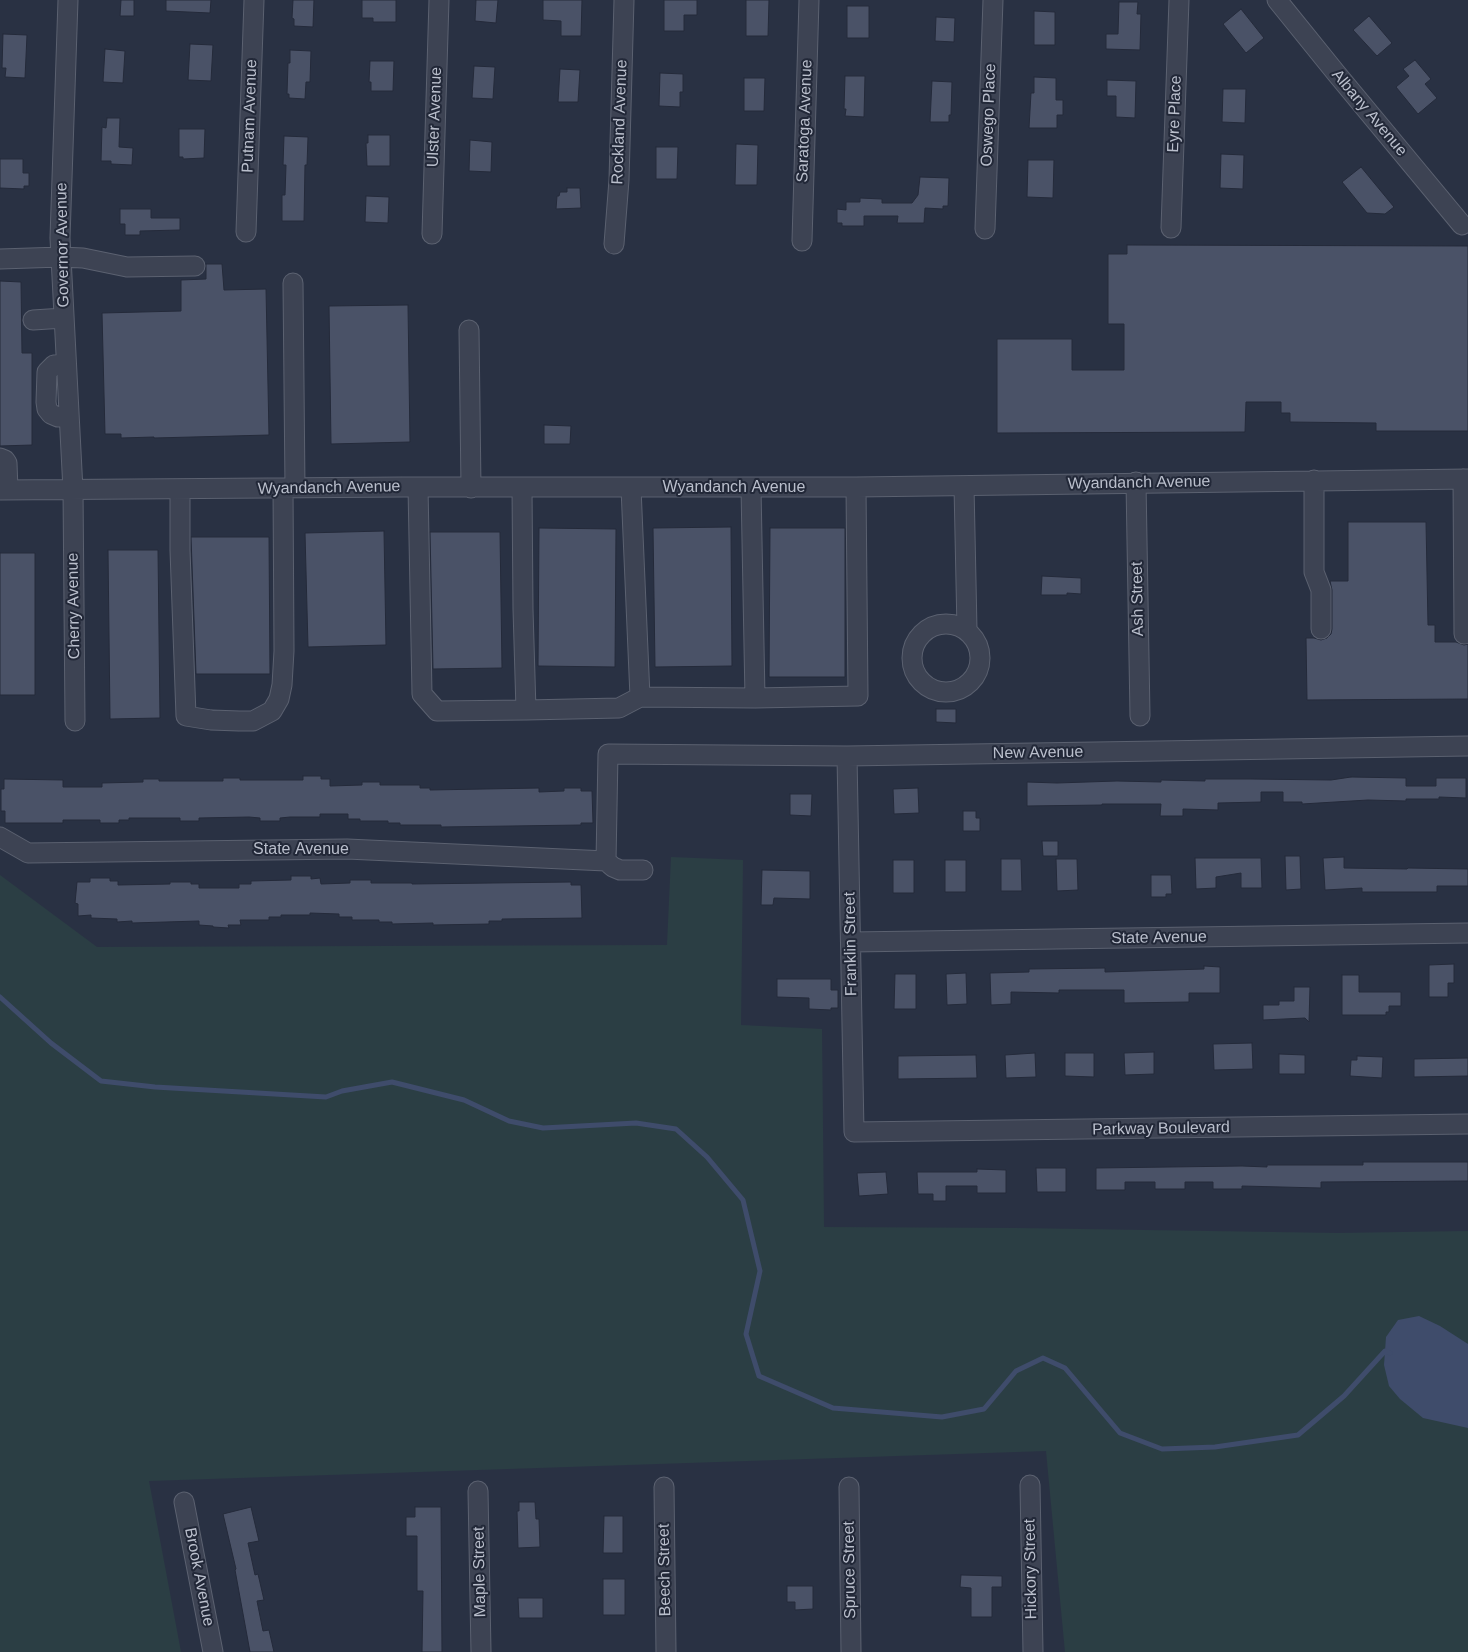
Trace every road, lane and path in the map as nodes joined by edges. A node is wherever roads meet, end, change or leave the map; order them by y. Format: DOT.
graph roads {
  1 [pos="68,0"];
  2 [pos="254,0"];
  3 [pos="439,0"];
  4 [pos="624,0"];
  5 [pos="809,0"];
  6 [pos="993,0"];
  7 [pos="1179,0"];
  8 [pos="1277,0"];
  9 [pos="1462,225"];
  10 [pos="1171,228"];
  11 [pos="984,229"];
  12 [pos="246,232"];
  13 [pos="432,234"];
  14 [pos="802,241"];
  15 [pos="614,244"];
  16 [pos="61,257"];
  17 [pos="0,259"];
  18 [pos="195,266"];
  19 [pos="293,283"];
  20 [pos="64,318"];
  21 [pos="33,320"];
  22 [pos="469,330"];
  23 [pos="0,458"];
  24 [pos="1465,479"];
  25 [pos="1314,480"];
  26 [pos="1136,482"];
  27 [pos="964,486"];
  28 [pos="418,487"];
  29 [pos="856,487"];
  30 [pos="289,488"];
  31 [pos="471,488"];
  32 [pos="522,488"];
  33 [pos="631,488"];
  34 [pos="750,488"];
  35 [pos="180,489"];
  36 [pos="4,490"];
  37 [pos="72,490"];
  38 [pos="1321,629"];
  39 [pos="966,630"];
  40 [pos="1464,634"];
  41 [pos="640,697"];
  42 [pos="755,698"];
  43 [pos="526,710"];
  44 [pos="1140,716"];
  45 [pos="75,721"];
  46 [pos="1468,746"];
  47 [pos="847,756"];
  48 [pos="0,837"];
  49 [pos="606,861"];
  50 [pos="643,870"];
  51 [pos="1468,933"];
  52 [pos="851,942"];
  53 [pos="1468,1124"];
  54 [pos="854,1132"];
  55 [pos="1030,1485"];
  56 [pos="664,1487"];
  57 [pos="849,1487"];
  58 [pos="478,1491"];
  59 [pos="184,1502"];
  60 [pos="213,1652"];
  61 [pos="481,1652"];
  62 [pos="666,1652"];
  63 [pos="851,1652"];
  64 [pos="1033,1652"];
  1 -- 16 [label="street, Governor Avenue"];
  2 -- 12 [label="street, Putnam Avenue"];
  3 -- 13 [label="street, Ulster Avenue"];
  4 -- 15 [label="street, Rockland Avenue"];
  5 -- 14 [label="street, Saratoga Avenue"];
  6 -- 11 [label="street, Oswego Place"];
  7 -- 10 [label="street, Eyre Place"];
  8 -- 9 [label="street, Albany Avenue"];
  16 -- 17 [label="street"];
  16 -- 18 [label="street"];
  16 -- 20 [label="street, Governor Avenue"];
  19 -- 30 [label="street"];
  20 -- 21 [label="street"];
  20 -- 37 [label="street, Governor Avenue"];
  22 -- 31 [label="street"];
  23 -- 36 [label="street"];
  24 -- 25 [label="street, Wyandanch Avenue"];
  24 -- 40 [label="street"];
  25 -- 26 [label="street, Wyandanch Avenue"];
  25 -- 38 [label="street"];
  26 -- 27 [label="street, Wyandanch Avenue"];
  26 -- 44 [label="street, Ash Street"];
  27 -- 29 [label="street, Wyandanch Avenue"];
  27 -- 39 [label="street"];
  28 -- 30 [label="street, Wyandanch Avenue"];
  28 -- 31 [label="street, Wyandanch Avenue"];
  28 -- 43 [label="street"];
  29 -- 34 [label="street, Wyandanch Avenue"];
  29 -- 42 [label="street"];
  30 -- 35 [label="street, Wyandanch Avenue"];
  30 -- 35 [label="street"];
  31 -- 32 [label="street, Wyandanch Avenue"];
  32 -- 33 [label="street, Wyandanch Avenue"];
  32 -- 43 [label="street"];
  33 -- 34 [label="street, Wyandanch Avenue"];
  33 -- 41 [label="street"];
  34 -- 42 [label="street"];
  35 -- 37 [label="street, Wyandanch Avenue"];
  36 -- 37 [label="street, Wyandanch Avenue"];
  37 -- 45 [label="street, Cherry Avenue"];
  41 -- 42 [label="street"];
  41 -- 43 [label="street"];
  46 -- 47 [label="street, New Avenue"];
  47 -- 49 [label="street, New Avenue"];
  47 -- 52 [label="street, Franklin Street"];
  48 -- 49 [label="street, State Avenue"];
  49 -- 50 [label="street, State Avenue"];
  51 -- 52 [label="street, State Avenue"];
  52 -- 54 [label="street, Franklin Street"];
  53 -- 54 [label="street, Parkway Boulevard"];
  55 -- 64 [label="street, Hickory Street"];
  56 -- 62 [label="street, Beech Street"];
  57 -- 63 [label="street, Spruce Street"];
  58 -- 61 [label="street, Maple Street"];
  59 -- 60 [label="street, Brook Avenue"];
}
